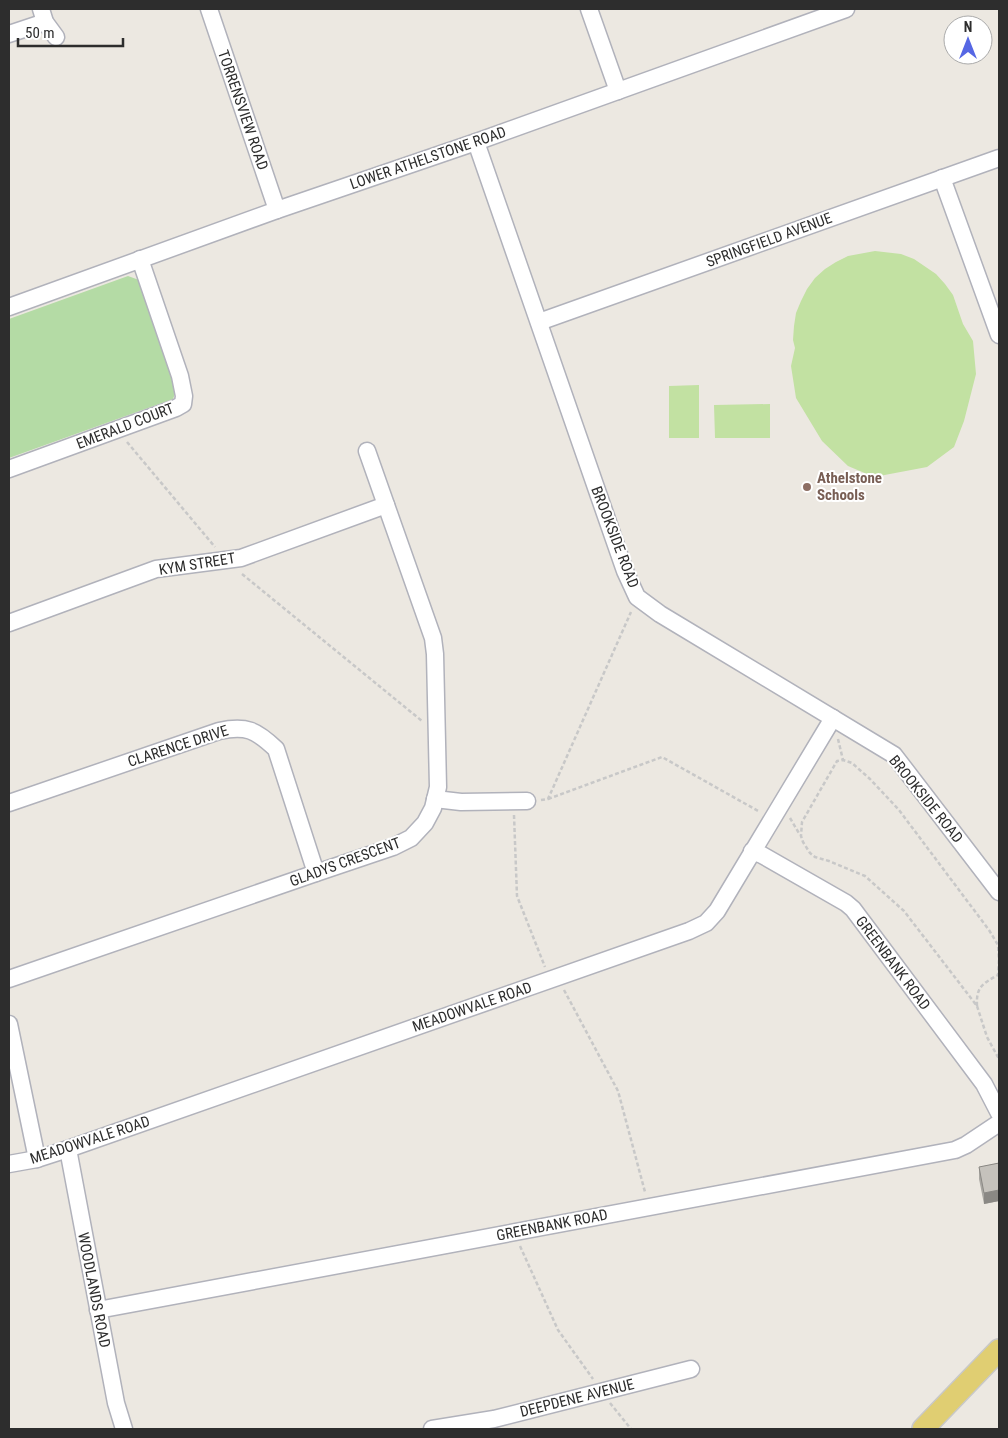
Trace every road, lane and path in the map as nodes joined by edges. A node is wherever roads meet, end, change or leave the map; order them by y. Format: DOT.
graph roads {
  1 [pos="209,9"];
  2 [pos="589,9"];
  3 [pos="846,9"];
  4 [pos="43,15"];
  5 [pos="9,34"];
  6 [pos="56,37"];
  7 [pos="618,91"];
  8 [pos="476,142"];
  9 [pos="999,158"];
  10 [pos="942,178"];
  11 [pos="278,210"];
  12 [pos="140,259"];
  13 [pos="9,307"];
  14 [pos="539,322"];
  15 [pos="999,335"];
  16 [pos="117,430"];
  17 [pos="367,451"];
  18 [pos="9,469"];
  19 [pos="386,506"];
  20 [pos="225,560"];
  21 [pos="637,598"];
  22 [pos="9,623"];
  23 [pos="833,718"];
  24 [pos="436,732"];
  25 [pos="435,799"];
  26 [pos="548,799"];
  27 [pos="520,802"];
  28 [pos="9,803"];
  29 [pos="772,819"];
  30 [pos="752,851"];
  31 [pos="316,873"];
  32 [pos="999,892"];
  33 [pos="554,978"];
  34 [pos="9,979"];
  35 [pos="977,1006"];
  36 [pos="9,1024"];
  37 [pos="999,1059"];
  38 [pos="999,1113"];
  39 [pos="999,1123"];
  40 [pos="68,1150"];
  41 [pos="37,1159"];
  42 [pos="9,1164"];
  43 [pos="647,1207"];
  44 [pos="520,1244"];
  45 [pos="98,1310"];
  46 [pos="999,1350"];
  47 [pos="999,1368"];
  48 [pos="692,1369"];
  49 [pos="598,1387"];
  50 [pos="124,1429"];
  51 [pos="432,1429"];
  52 [pos="631,1429"];
  53 [pos="923,1429"];
  54 [pos="941,1429"];
  1 -- 11 [label="street, TORRENSVIEW ROAD"];
  2 -- 7 [label="street"];
  3 -- 7 [label="street, LOWER ATHELSTONE ROAD"];
  4 -- 5 [label="street"];
  4 -- 6 [label="street"];
  7 -- 8 [label="street, LOWER ATHELSTONE ROAD"];
  8 -- 11 [label="street, LOWER ATHELSTONE ROAD"];
  8 -- 14 [label="street, BROOKSIDE ROAD"];
  9 -- 10 [label="street, SPRINGFIELD AVENUE"];
  10 -- 14 [label="street, SPRINGFIELD AVENUE"];
  10 -- 15 [label="street"];
  11 -- 12 [label="street, LOWER ATHELSTONE ROAD"];
  12 -- 13 [label="street, LOWER ATHELSTONE ROAD"];
  12 -- 16 [label="street, EMERALD COURT"];
  14 -- 21 [label="street, BROOKSIDE ROAD"];
  16 -- 18 [label="street, EMERALD COURT"];
  16 -- 20 [label="path"];
  17 -- 19 [label="street, GLADYS CRESCENT"];
  19 -- 20 [label="street, KYM STREET"];
  19 -- 24 [label="street, GLADYS CRESCENT"];
  20 -- 22 [label="street, KYM STREET"];
  20 -- 24 [label="path"];
  21 -- 23 [label="street, BROOKSIDE ROAD"];
  21 -- 26 [label="path"];
  23 -- 29 [label="street, MEADOWVALE ROAD"];
  23 -- 32 [label="street, BROOKSIDE ROAD"];
  24 -- 25 [label="street, GLADYS CRESCENT"];
  25 -- 27 [label="street"];
  25 -- 31 [label="street, GLADYS CRESCENT"];
  26 -- 27 [label="path"];
  26 -- 29 [label="path"];
  27 -- 33 [label="path"];
  28 -- 31 [label="street, CLARENCE DRIVE"];
  29 -- 30 [label="street, MEADOWVALE ROAD"];
  30 -- 33 [label="street, MEADOWVALE ROAD"];
  30 -- 38 [label="street, GREENBANK ROAD"];
  31 -- 34 [label="street, GLADYS CRESCENT"];
  33 -- 40 [label="street, MEADOWVALE ROAD"];
  33 -- 43 [label="path"];
  35 -- 35 [label="path"];
  35 -- 37 [label="path"];
  36 -- 41 [label="street"];
  39 -- 43 [label="street, GREENBANK ROAD"];
  40 -- 41 [label="street, MEADOWVALE ROAD"];
  40 -- 45 [label="street, WOODLANDS ROAD"];
  41 -- 42 [label="street, MEADOWVALE ROAD"];
  43 -- 45 [label="street, GREENBANK ROAD"];
  44 -- 49 [label="path"];
  45 -- 50 [label="street, WOODLANDS ROAD"];
  46 -- 53 [label="main road"];
  47 -- 54 [label="main road"];
  48 -- 49 [label="street, DEEPDENE AVENUE"];
  49 -- 51 [label="street, DEEPDENE AVENUE"];
  49 -- 52 [label="path"];
}
